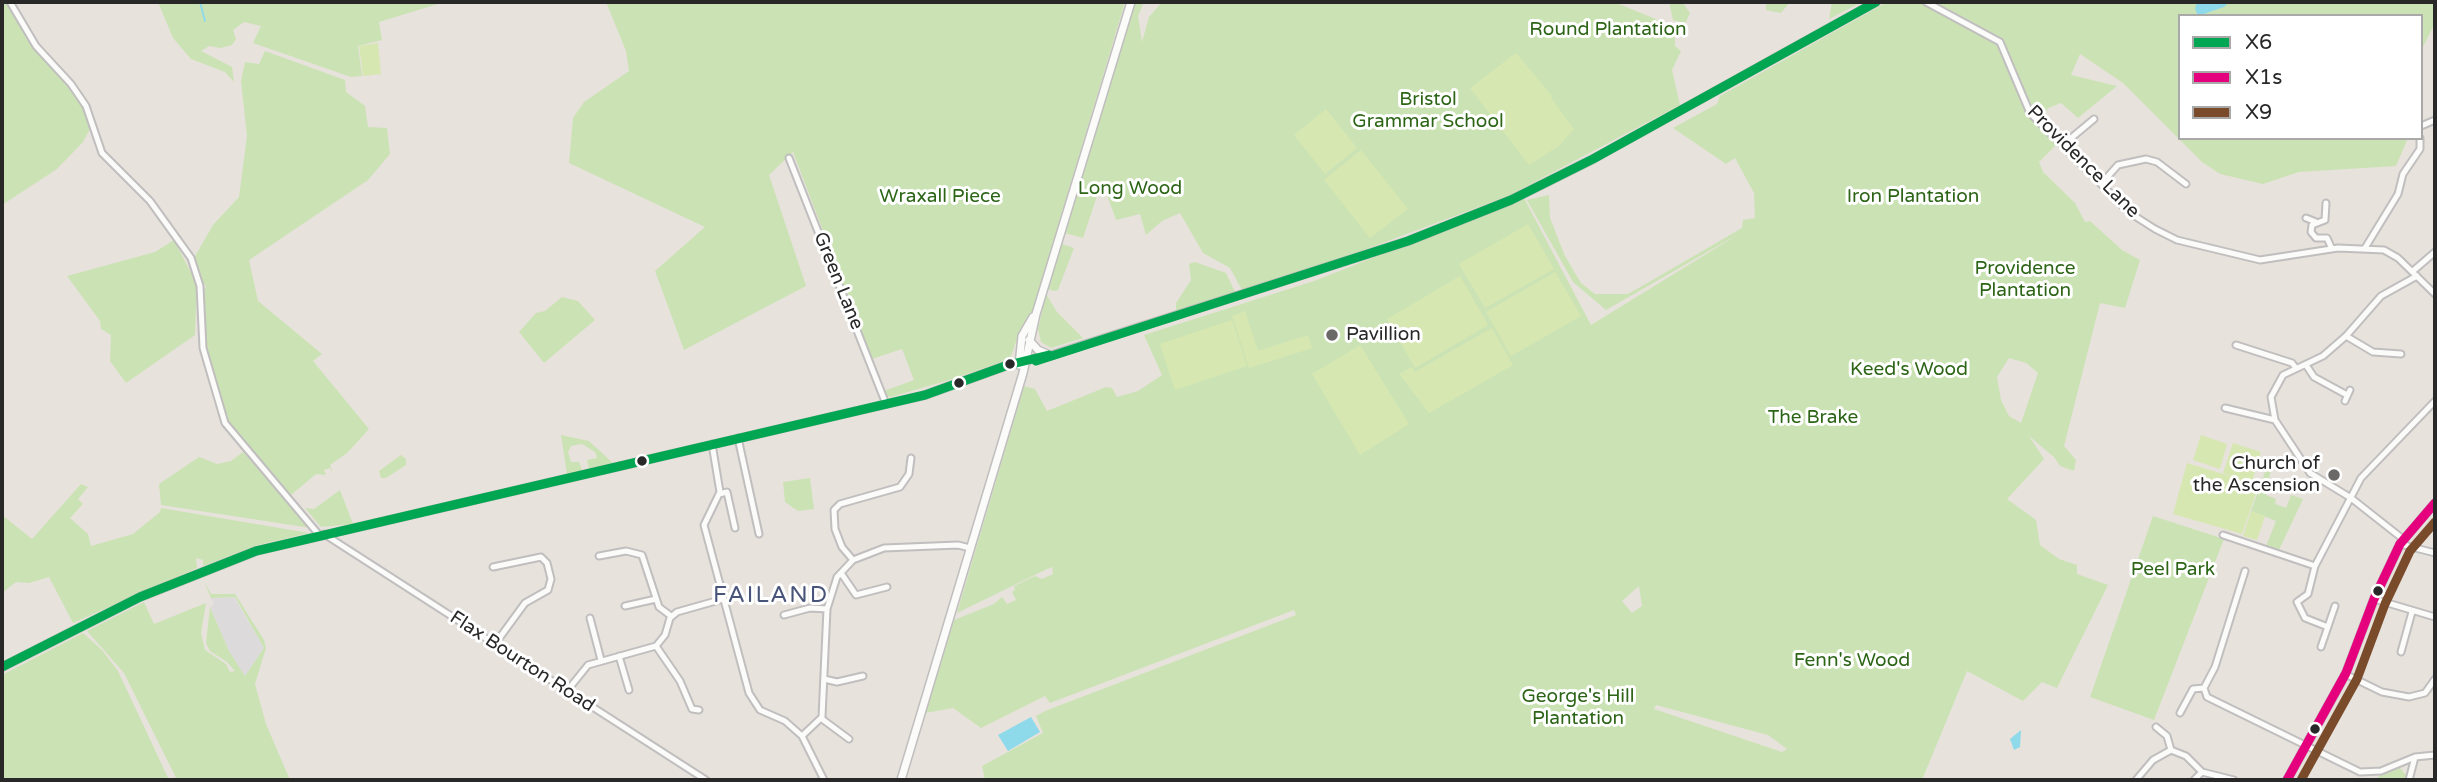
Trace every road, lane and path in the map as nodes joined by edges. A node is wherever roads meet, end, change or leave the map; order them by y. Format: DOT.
graph roads {
  1 [pos="9,2"];
  2 [pos="1131,2"];
  3 [pos="1875,2"];
  4 [pos="1926,2"];
  5 [pos="2094,119"];
  6 [pos="2420,140"];
  7 [pos="2064,144"];
  8 [pos="789,158"];
  9 [pos="2102,183"];
  10 [pos="2186,184"];
  11 [pos="2326,203"];
  12 [pos="2306,218"];
  13 [pos="2316,222"];
  14 [pos="2365,248"];
  15 [pos="2332,249"];
  16 [pos="2435,252"];
  17 [pos="2415,274"];
  18 [pos="2435,293"];
  19 [pos="1036,314"];
  20 [pos="2346,337"];
  21 [pos="1029,340"];
  22 [pos="2236,345"];
  23 [pos="2397,352"];
  24 [pos="1049,355"];
  25 [pos="1022,363"];
  26 [pos="2305,365"];
  27 [pos="2296,368"];
  28 [pos="2347,395"];
  29 [pos="2435,401"];
  30 [pos="886,404"];
  31 [pos="2225,408"];
  32 [pos="2275,420"];
  33 [pos="738,438"];
  34 [pos="712,443"];
  35 [pos="912,463"];
  36 [pos="719,494"];
  37 [pos="2351,498"];
  38 [pos="2435,503"];
  39 [pos="735,528"];
  40 [pos="325,534"];
  41 [pos="759,534"];
  42 [pos="2223,535"];
  43 [pos="2402,541"];
  44 [pos="970,548"];
  45 [pos="2435,553"];
  46 [pos="602,554"];
  47 [pos="853,560"];
  48 [pos="2315,566"];
  49 [pos="493,567"];
  50 [pos="2245,571"];
  51 [pos="841,573"];
  52 [pos="887,587"];
  53 [pos="549,589"];
  54 [pos="555,592"];
  55 [pos="656,598"];
  56 [pos="723,599"];
  57 [pos="2374,599"];
  58 [pos="628,603"];
  59 [pos="787,606"];
  60 [pos="2335,606"];
  61 [pos="828,609"];
  62 [pos="2412,612"];
  63 [pos="671,616"];
  64 [pos="2435,617"];
  65 [pos="590,618"];
  66 [pos="2328,627"];
  67 [pos="495,644"];
  68 [pos="656,646"];
  69 [pos="2321,647"];
  70 [pos="2401,652"];
  71 [pos="619,656"];
  72 [pos="601,660"];
  73 [pos="2,667"];
  74 [pos="2345,674"];
  75 [pos="860,675"];
  76 [pos="2435,678"];
  77 [pos="824,679"];
  78 [pos="2187,682"];
  79 [pos="629,684"];
  80 [pos="2204,688"];
  81 [pos="2193,689"];
  82 [pos="2429,690"];
  83 [pos="567,691"];
  84 [pos="2435,696"];
  85 [pos="2180,709"];
  86 [pos="699,710"];
  87 [pos="822,719"];
  88 [pos="2156,727"];
  89 [pos="802,736"];
  90 [pos="849,739"];
  91 [pos="2306,744"];
  92 [pos="2171,750"];
  93 [pos="2435,755"];
  94 [pos="2415,757"];
  95 [pos="2202,772"];
  96 [pos="2368,777"];
  97 [pos="901,779"];
  98 [pos="706,780"];
  99 [pos="824,780"];
  100 [pos="892,780"];
  101 [pos="2136,780"];
  102 [pos="2194,780"];
  103 [pos="2234,780"];
  104 [pos="2287,780"];
  105 [pos="2409,780"];
  1 -- 40 [label="street"];
  2 -- 19 [label="main road"];
  3 -- 24 [label="main road"];
  4 -- 7 [label="street, Providence Lane"];
  5 -- 7 [label="street"];
  6 -- 14 [label="street"];
  7 -- 9 [label="street, Providence Lane"];
  8 -- 30 [label="street, Green Lane"];
  9 -- 10 [label="street"];
  9 -- 15 [label="street, Providence Lane"];
  11 -- 13 [label="street"];
  12 -- 13 [label="street"];
  13 -- 15 [label="street"];
  14 -- 15 [label="street, Providence Lane"];
  14 -- 17 [label="street, Providence Lane"];
  16 -- 17 [label="street"];
  17 -- 18 [label="street, Providence Lane"];
  17 -- 20 [label="street"];
  19 -- 21 [label="main road"];
  19 -- 25 [label="main road"];
  20 -- 23 [label="street"];
  20 -- 26 [label="street"];
  21 -- 24 [label="main road"];
  21 -- 25 [label="main road"];
  22 -- 27 [label="street"];
  24 -- 25 [label="main road"];
  25 -- 30 [label="main road"];
  25 -- 44 [label="main road"];
  26 -- 27 [label="street"];
  26 -- 28 [label="street"];
  27 -- 32 [label="street"];
  29 -- 37 [label="street"];
  30 -- 33 [label="main road"];
  31 -- 32 [label="street"];
  32 -- 37 [label="street"];
  33 -- 34 [label="main road"];
  33 -- 41 [label="street"];
  34 -- 36 [label="street"];
  34 -- 40 [label="main road"];
  35 -- 47 [label="street"];
  36 -- 39 [label="street"];
  36 -- 56 [label="street"];
  37 -- 43 [label="street"];
  37 -- 48 [label="street"];
  38 -- 43 [label="main road"];
  40 -- 67 [label="street, Flax Bourton Road"];
  40 -- 73 [label="main road"];
  42 -- 48 [label="street"];
  43 -- 45 [label="street"];
  43 -- 57 [label="main road"];
  44 -- 47 [label="street"];
  44 -- 97 [label="main road"];
  46 -- 55 [label="street"];
  47 -- 51 [label="street"];
  48 -- 66 [label="street"];
  49 -- 53 [label="street"];
  50 -- 80 [label="street"];
  51 -- 52 [label="street"];
  51 -- 61 [label="street"];
  53 -- 54 [label="street"];
  53 -- 67 [label="street"];
  55 -- 58 [label="street"];
  55 -- 63 [label="street"];
  56 -- 63 [label="street"];
  56 -- 89 [label="street"];
  57 -- 62 [label="street"];
  57 -- 74 [label="main road"];
  59 -- 61 [label="street"];
  60 -- 66 [label="street"];
  61 -- 77 [label="street"];
  62 -- 64 [label="street"];
  62 -- 70 [label="street"];
  63 -- 68 [label="street"];
  65 -- 72 [label="street"];
  66 -- 69 [label="street"];
  67 -- 83 [label="street, Flax Bourton Road"];
  68 -- 71 [label="street"];
  68 -- 86 [label="street"];
  71 -- 72 [label="street"];
  71 -- 79 [label="street"];
  72 -- 83 [label="street"];
  74 -- 82 [label="street"];
  74 -- 91 [label="main road"];
  75 -- 77 [label="street"];
  76 -- 82 [label="street"];
  77 -- 87 [label="street"];
  78 -- 81 [label="street"];
  80 -- 81 [label="street"];
  80 -- 91 [label="street"];
  81 -- 85 [label="street"];
  82 -- 84 [label="street"];
  83 -- 98 [label="street, Flax Bourton Road"];
  87 -- 89 [label="street"];
  87 -- 90 [label="street"];
  88 -- 92 [label="street"];
  89 -- 99 [label="street"];
  91 -- 96 [label="street"];
  91 -- 104 [label="main road"];
  92 -- 95 [label="street"];
  92 -- 101 [label="street"];
  93 -- 94 [label="street"];
  94 -- 96 [label="street"];
  94 -- 105 [label="street"];
  95 -- 102 [label="street"];
  95 -- 103 [label="street"];
  97 -- 100 [label="street"];
}
